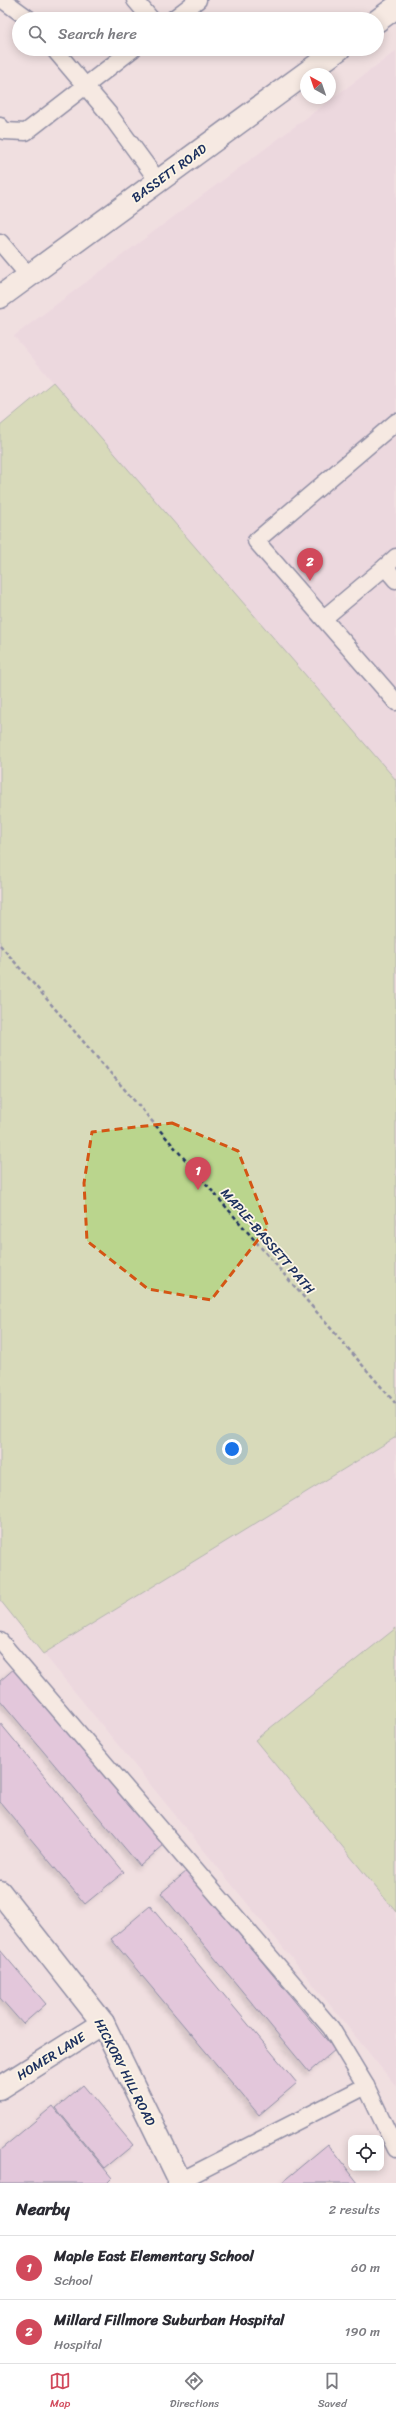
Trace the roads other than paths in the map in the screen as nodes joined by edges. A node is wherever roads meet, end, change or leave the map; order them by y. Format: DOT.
graph roads {
  1 [pos="3,0"];
  2 [pos="135,0"];
  3 [pos="198,0"];
  4 [pos="396,7"];
  5 [pos="19,12"];
  6 [pos="145,12"];
  7 [pos="182,12"];
  8 [pos="384,16"];
  9 [pos="60,56"];
  10 [pos="124,56"];
  11 [pos="329,56"];
  12 [pos="85,86"];
  13 [pos="0,126"];
  14 [pos="158,181"];
  15 [pos="0,242"];
  16 [pos="28,275"];
  17 [pos="0,298"];
  18 [pos="396,422"];
  19 [pos="390,562"];
  20 [pos="396,580"];
  21 [pos="324,618"];
  22 [pos="396,702"];
  23 [pos="0,1641"];
  24 [pos="0,1892"];
  25 [pos="103,2023"];
  26 [pos="366,2086"];
  27 [pos="0,2088"];
  28 [pos="396,2148"];
  29 [pos="179,2182"];
  1 -- 5 [label="lane"];
  2 -- 6 [label="lane"];
  3 -- 7 [label="lane"];
  4 -- 8 [label="street"];
  9 -- 12 [label="lane"];
  10 -- 12 [label="lane"];
  11 -- 14 [label="street, BASSETT ROAD"];
  12 -- 13 [label="lane"];
  12 -- 14 [label="lane"];
  14 -- 16 [label="street, BASSETT ROAD"];
  15 -- 16 [label="lane"];
  16 -- 17 [label="street, BASSETT ROAD"];
  18 -- 21 [label="lane"];
  19 -- 20 [label="lane"];
  19 -- 21 [label="lane"];
  21 -- 22 [label="lane"];
  23 -- 26 [label="lane"];
  24 -- 25 [label="street, HICKORY HILL ROAD"];
  25 -- 27 [label="street, HOMER LANE"];
  25 -- 29 [label="street, HICKORY HILL ROAD"];
  26 -- 28 [label="lane"];
  26 -- 29 [label="lane"];
}
